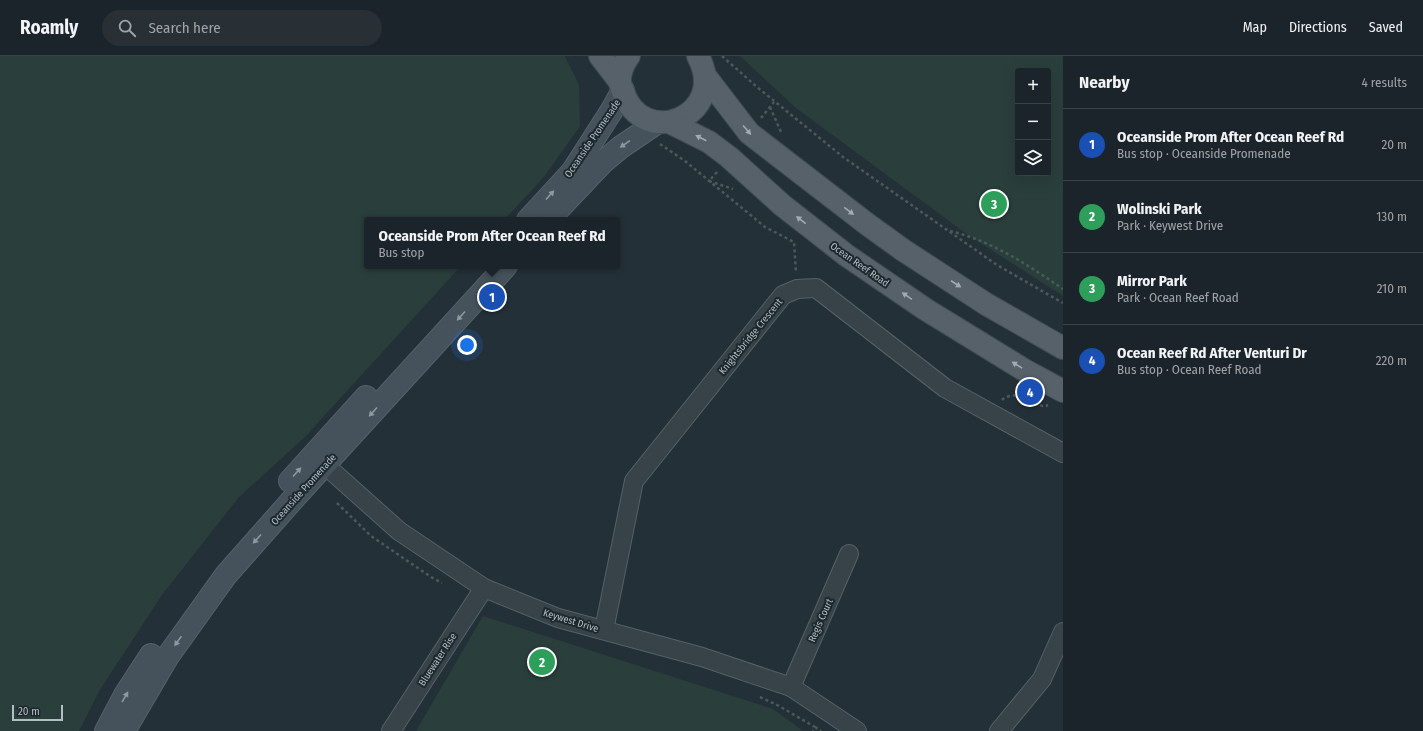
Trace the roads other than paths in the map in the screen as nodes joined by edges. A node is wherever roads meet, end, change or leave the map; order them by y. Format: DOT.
graph roads {
  1 [pos="600,56"];
  2 [pos="629,56"];
  3 [pos="698,56"];
  4 [pos="706,77"];
  5 [pos="621,86"];
  6 [pos="661,129"];
  7 [pos="531,217"];
  8 [pos="551,217"];
  9 [pos="483,269"];
  10 [pos="503,269"];
  11 [pos="1063,348"];
  12 [pos="1060,389"];
  13 [pos="1063,453"];
  14 [pos="319,460"];
  15 [pos="849,554"];
  16 [pos="484,588"];
  17 [pos="604,630"];
  18 [pos="1063,632"];
  19 [pos="791,687"];
  20 [pos="106,731"];
  21 [pos="124,731"];
  22 [pos="391,731"];
  23 [pos="857,731"];
  24 [pos="999,731"];
  1 -- 5 [label="main road"];
  2 -- 5 [label="main road"];
  3 -- 4 [label="main road"];
  4 -- 6 [label="main road"];
  4 -- 11 [label="main road, one-way"];
  5 -- 6 [label="main road, Ocean Reef Road"];
  7 -- 5 [label="main road, Oceanside Promenade, one-way"];
  6 -- 8 [label="main road, Oceanside Promenade, one-way"];
  12 -- 6 [label="main road, Ocean Reef Road, one-way"];
  9 -- 14 [label="main road, Oceanside Promenade"];
  10 -- 14 [label="main road, Oceanside Promenade, one-way"];
  13 -- 17 [label="street, Knightsbridge Crescent"];
  14 -- 16 [label="street, Keywest Drive"];
  20 -- 14 [label="main road, Oceanside Promenade, one-way"];
  14 -- 21 [label="main road, Oceanside Promenade, one-way"];
  15 -- 19 [label="street, Regis Court"];
  16 -- 17 [label="street, Keywest Drive"];
  16 -- 22 [label="street, Bluewater Rise"];
  17 -- 19 [label="street, Keywest Drive"];
  18 -- 24 [label="street"];
  19 -- 23 [label="street, Keywest Drive"];
}
